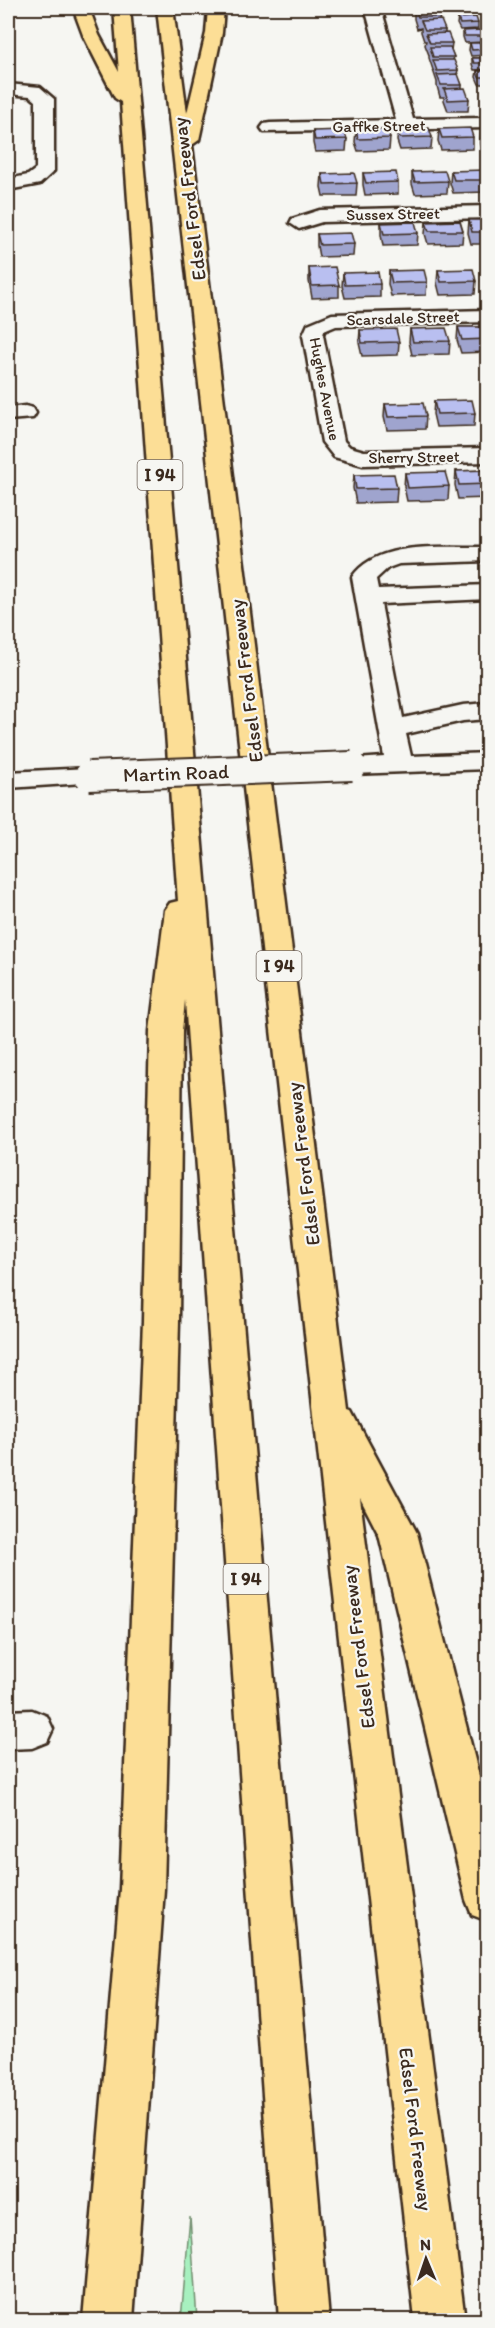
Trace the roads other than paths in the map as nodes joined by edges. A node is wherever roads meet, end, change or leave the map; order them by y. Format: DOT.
graph roads {
  1 [pos="81,8"];
  2 [pos="122,8"];
  3 [pos="165,8"];
  4 [pos="216,8"];
  5 [pos="373,8"];
  6 [pos="8,89"];
  7 [pos="132,113"];
  8 [pos="488,123"];
  9 [pos="406,125"];
  10 [pos="270,128"];
  11 [pos="185,160"];
  12 [pos="8,184"];
  13 [pos="488,212"];
  14 [pos="299,223"];
  15 [pos="488,316"];
  16 [pos="320,325"];
  17 [pos="342,452"];
  18 [pos="488,455"];
  19 [pos="488,554"];
  20 [pos="488,592"];
  21 [pos="367,597"];
  22 [pos="488,711"];
  23 [pos="392,729"];
  24 [pos="488,761"];
  25 [pos="399,764"];
  26 [pos="8,780"];
  27 [pos="189,837"];
  28 [pos="331,1409"];
  29 [pos="488,1900"];
  30 [pos="108,2320"];
  31 [pos="304,2320"];
  32 [pos="440,2320"];
  1 -- 7 [label="highway"];
  2 -- 7 [label="highway, I 94"];
  3 -- 11 [label="highway, Edsel Ford Freeway / I 94"];
  4 -- 11 [label="highway"];
  5 -- 9 [label="street"];
  6 -- 12 [label="street"];
  7 -- 27 [label="highway, I 94"];
  8 -- 9 [label="street, Gaffke Street"];
  9 -- 10 [label="street, Gaffke Street"];
  11 -- 28 [label="highway, Edsel Ford Freeway / I 94"];
  13 -- 14 [label="street, Sussex Street"];
  15 -- 16 [label="street, Scarsdale Street"];
  16 -- 17 [label="street, Hughes Avenue"];
  17 -- 18 [label="street, Sherry Street"];
  19 -- 21 [label="street"];
  20 -- 21 [label="street"];
  21 -- 23 [label="street"];
  22 -- 23 [label="street"];
  23 -- 25 [label="street"];
  24 -- 25 [label="street, Martin Road"];
  25 -- 26 [label="street, Martin Road, bridge"];
  27 -- 30 [label="highway"];
  27 -- 31 [label="highway, I 94"];
  28 -- 29 [label="highway"];
  28 -- 32 [label="highway, Edsel Ford Freeway / I 94"];
}
